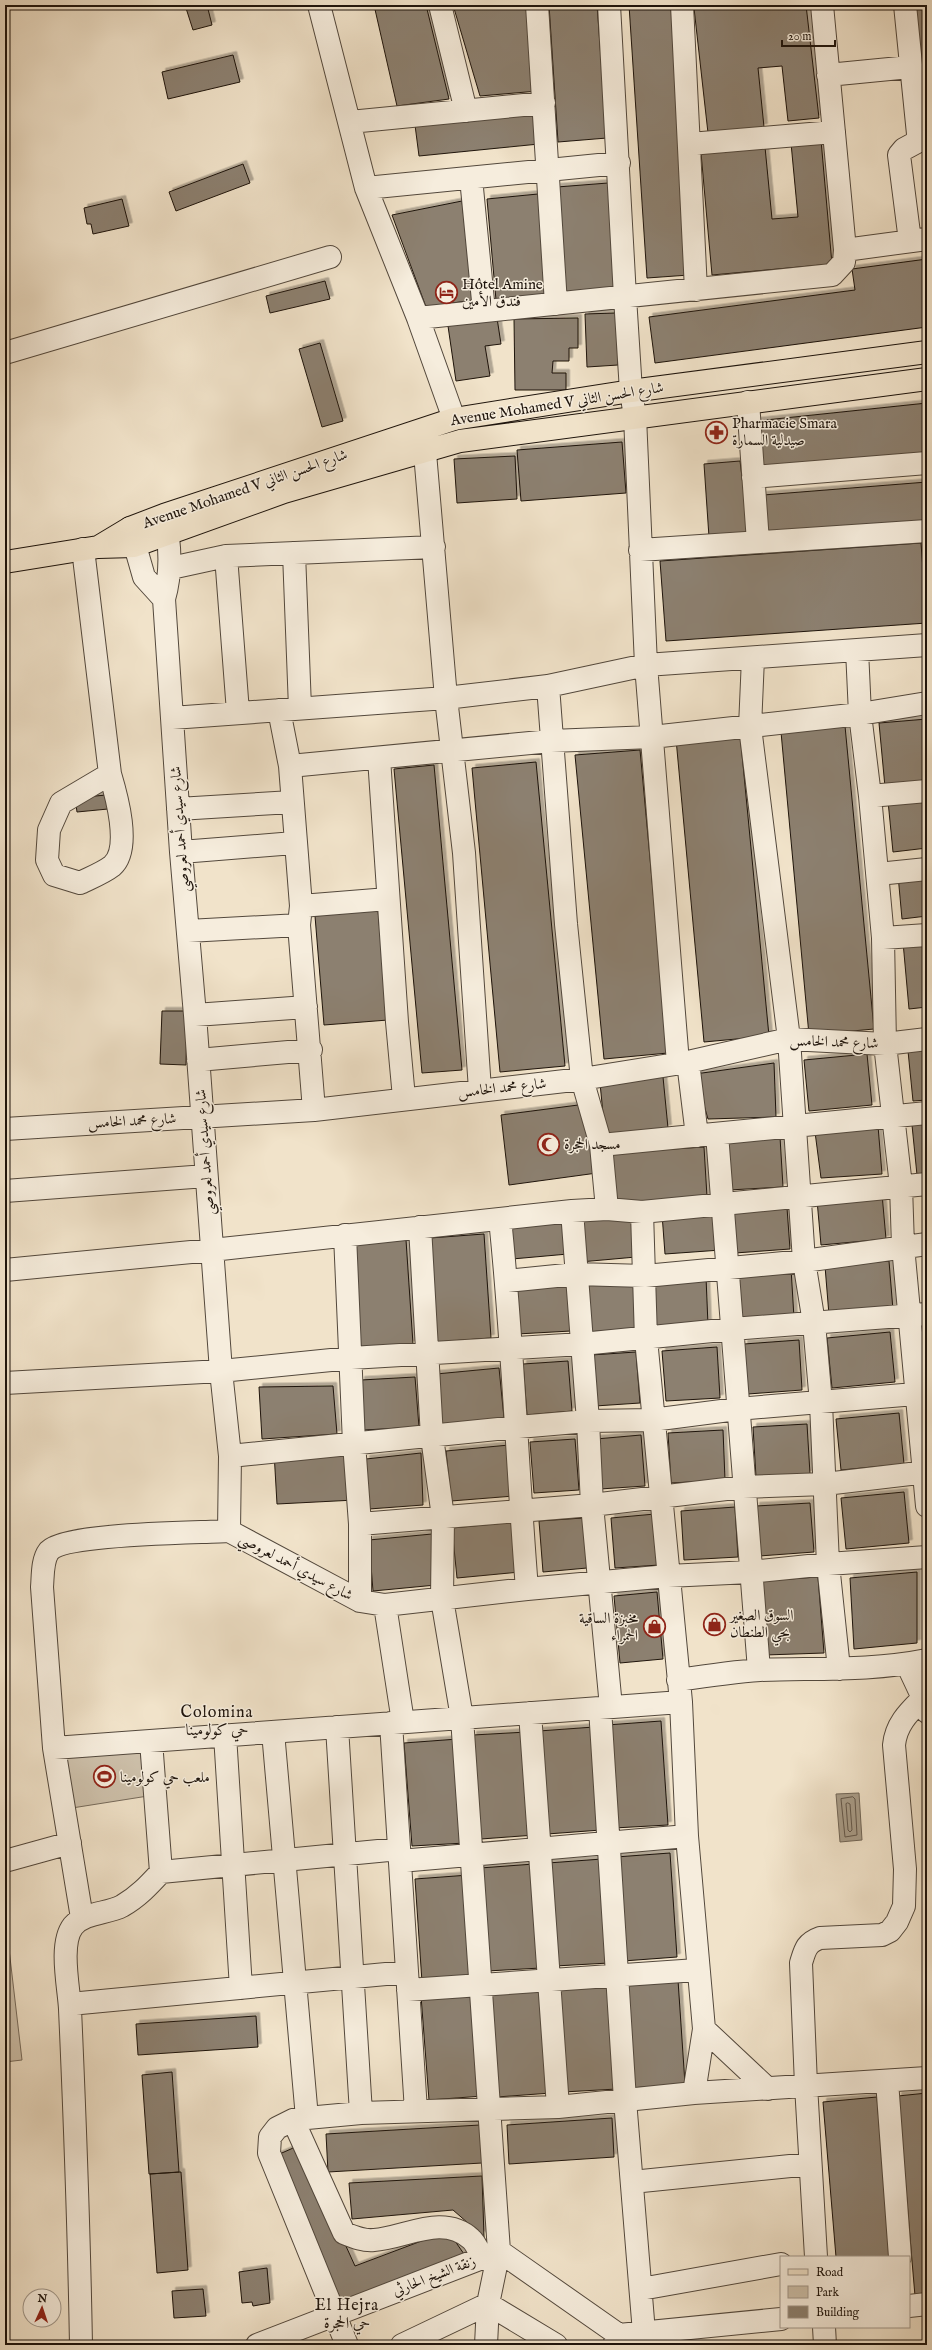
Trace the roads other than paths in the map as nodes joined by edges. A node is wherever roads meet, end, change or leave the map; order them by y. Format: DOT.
graph roads {
  1 [pos="319,5"];
  2 [pos="440,5"];
  3 [pos="537,5"];
  4 [pos="609,5"];
  5 [pos="682,5"];
  6 [pos="822,5"];
  7 [pos="905,5"];
  8 [pos="910,67"];
  9 [pos="828,75"];
  10 [pos="544,103"];
  11 [pos="466,111"];
  12 [pos="350,122"];
  13 [pos="834,132"];
  14 [pos="690,144"];
  15 [pos="619,164"];
  16 [pos="546,170"];
  17 [pos="471,178"];
  18 [pos="366,188"];
  19 [pos="919,240"];
  20 [pos="845,250"];
  21 [pos="330,258"];
  22 [pos="696,290"];
  23 [pos="625,297"];
  24 [pos="556,304"];
  25 [pos="484,311"];
  26 [pos="418,318"];
  27 [pos="927,352"];
  28 [pos="5,353"];
  29 [pos="927,379"];
  30 [pos="631,391"];
  31 [pos="748,402"];
  32 [pos="635,417"];
  33 [pos="454,419"];
  34 [pos="425,453"];
  35 [pos="927,463"];
  36 [pos="752,477"];
  37 [pos="166,525"];
  38 [pos="927,531"];
  39 [pos="132,537"];
  40 [pos="758,542"];
  41 [pos="434,547"];
  42 [pos="91,548"];
  43 [pos="640,550"];
  44 [pos="294,553"];
  45 [pos="226,556"];
  46 [pos="5,562"];
  47 [pos="171,568"];
  48 [pos="164,599"];
  49 [pos="927,645"];
  50 [pos="857,650"];
  51 [pos="753,658"];
  52 [pos="646,665"];
  53 [pos="548,686"];
  54 [pos="446,698"];
  55 [pos="927,703"];
  56 [pos="290,709"];
  57 [pos="238,712"];
  58 [pos="860,714"];
  59 [pos="172,718"];
  60 [pos="750,727"];
  61 [pos="652,737"];
  62 [pos="551,741"];
  63 [pos="452,752"];
  64 [pos="379,758"];
  65 [pos="290,766"];
  66 [pos="110,774"];
  67 [pos="927,791"];
  68 [pos="870,796"];
  69 [pos="292,802"];
  70 [pos="178,809"];
  71 [pos="294,843"];
  72 [pos="181,852"];
  73 [pos="927,869"];
  74 [pos="878,874"];
  75 [pos="388,899"];
  76 [pos="300,916"];
  77 [pos="188,931"];
  78 [pos="927,935"];
  79 [pos="883,938"];
  80 [pos="306,1007"];
  81 [pos="195,1015"];
  82 [pos="927,1039"];
  83 [pos="789,1040"];
  84 [pos="885,1044"];
  85 [pos="311,1050"];
  86 [pos="198,1060"];
  87 [pos="683,1062"];
  88 [pos="582,1079"];
  89 [pos="480,1090"];
  90 [pos="404,1098"];
  91 [pos="314,1110"];
  92 [pos="927,1113"];
  93 [pos="893,1116"];
  94 [pos="201,1118"];
  95 [pos="796,1127"];
  96 [pos="5,1129"];
  97 [pos="707,1135"];
  98 [pos="601,1145"];
  99 [pos="206,1176"];
  100 [pos="927,1184"];
  101 [pos="901,1186"];
  102 [pos="5,1191"];
  103 [pos="799,1197"];
  104 [pos="722,1205"];
  105 [pos="607,1209"];
  106 [pos="572,1211"];
  107 [pos="642,1212"];
  108 [pos="500,1219"];
  109 [pos="420,1226"];
  110 [pos="345,1235"];
  111 [pos="927,1244"];
  112 [pos="903,1246"];
  113 [pos="212,1250"];
  114 [pos="804,1261"];
  115 [pos="728,1267"];
  116 [pos="5,1270"];
  117 [pos="576,1274"];
  118 [pos="645,1276"];
  119 [pos="506,1281"];
  120 [pos="919,1315"];
  121 [pos="814,1323"];
  122 [pos="732,1329"];
  123 [pos="646,1339"];
  124 [pos="582,1344"];
  125 [pos="511,1348"];
  126 [pos="426,1355"];
  127 [pos="351,1358"];
  128 [pos="221,1371"];
  129 [pos="5,1383"];
  130 [pos="922,1393"];
  131 [pos="821,1403"];
  132 [pos="737,1409"];
  133 [pos="652,1420"];
  134 [pos="588,1421"];
  135 [pos="518,1427"];
  136 [pos="432,1438"];
  137 [pos="354,1443"];
  138 [pos="230,1456"];
  139 [pos="926,1473"];
  140 [pos="825,1484"];
  141 [pos="743,1488"];
  142 [pos="661,1496"];
  143 [pos="592,1505"];
  144 [pos="927,1506"];
  145 [pos="520,1510"];
  146 [pos="443,1517"];
  147 [pos="360,1524"];
  148 [pos="229,1531"];
  149 [pos="927,1557"];
  150 [pos="828,1564"];
  151 [pos="750,1572"];
  152 [pos="668,1576"];
  153 [pos="598,1583"];
  154 [pos="527,1588"];
  155 [pos="442,1599"];
  156 [pos="360,1601"];
  157 [pos="385,1605"];
  158 [pos="917,1662"];
  159 [pos="839,1669"];
  160 [pos="759,1670"];
  161 [pos="678,1680"];
  162 [pos="681,1702"];
  163 [pos="925,1705"];
  164 [pos="605,1707"];
  165 [pos="530,1713"];
  166 [pos="462,1718"];
  167 [pos="397,1723"];
  168 [pos="337,1727"];
  169 [pos="273,1732"];
  170 [pos="225,1735"];
  171 [pos="151,1741"];
  172 [pos="54,1748"];
  173 [pos="687,1836"];
  174 [pos="70,1843"];
  175 [pos="609,1843"];
  176 [pos="540,1849"];
  177 [pos="345,1855"];
  178 [pos="399,1855"];
  179 [pos="471,1855"];
  180 [pos="284,1860"];
  181 [pos="5,1861"];
  182 [pos="233,1865"];
  183 [pos="161,1872"];
  184 [pos="82,1918"];
  185 [pos="697,1970"];
  186 [pos="353,1977"];
  187 [pos="616,1977"];
  188 [pos="408,1981"];
  189 [pos="295,1982"];
  190 [pos="549,1982"];
  191 [pos="481,1986"];
  192 [pos="241,1988"];
  193 [pos="70,2004"];
  194 [pos="704,2029"];
  195 [pos="927,2078"];
  196 [pos="887,2081"];
  197 [pos="806,2086"];
  198 [pos="768,2088"];
  199 [pos="694,2093"];
  200 [pos="625,2100"];
  201 [pos="558,2106"];
  202 [pos="490,2110"];
  203 [pos="416,2111"];
  204 [pos="362,2113"];
  205 [pos="300,2119"];
  206 [pos="810,2164"];
  207 [pos="632,2182"];
  208 [pos="491,2254"];
  209 [pos="816,2256"];
  210 [pos="900,2256"];
  211 [pos="780,2264"];
  212 [pos="641,2289"];
  213 [pos="488,2304"];
  214 [pos="927,2304"];
  215 [pos="910,2306"];
  216 [pos="334,2315"];
  217 [pos="780,2319"];
  218 [pos="824,2328"];
  219 [pos="616,2340"];
  220 [pos="645,2340"];
  221 [pos="407,2344"];
  222 [pos="81,2345"];
  223 [pos="257,2345"];
  224 [pos="347,2345"];
  225 [pos="486,2345"];
  226 [pos="556,2345"];
  227 [pos="825,2345"];
  1 -- 12 [label="street"];
  2 -- 11 [label="street"];
  3 -- 10 [label="street"];
  4 -- 15 [label="street"];
  5 -- 14 [label="street"];
  6 -- 9 [label="street"];
  7 -- 8 [label="street"];
  8 -- 9 [label="street"];
  8 -- 19 [label="street"];
  9 -- 13 [label="street"];
  10 -- 11 [label="street"];
  10 -- 16 [label="street"];
  11 -- 12 [label="street"];
  12 -- 18 [label="street"];
  13 -- 14 [label="street"];
  13 -- 20 [label="street"];
  14 -- 22 [label="street"];
  15 -- 16 [label="street"];
  15 -- 23 [label="street"];
  16 -- 17 [label="street"];
  16 -- 24 [label="street"];
  17 -- 18 [label="street"];
  17 -- 25 [label="street"];
  18 -- 26 [label="street"];
  19 -- 20 [label="street"];
  20 -- 22 [label="street"];
  21 -- 28 [label="street"];
  22 -- 23 [label="street"];
  23 -- 24 [label="street"];
  23 -- 30 [label="street"];
  24 -- 25 [label="street"];
  25 -- 26 [label="street"];
  26 -- 33 [label="street"];
  27 -- 30 [label="main road, Avenue Mohamed V شارع الحسن الثاني"];
  29 -- 31 [label="main road, Avenue Mohamed V شارع الحسن الثاني"];
  30 -- 32 [label="street"];
  30 -- 33 [label="main road, Avenue Mohamed V شارع الحسن الثاني"];
  31 -- 32 [label="main road, Avenue Mohamed V شارع الحسن الثاني"];
  31 -- 36 [label="street"];
  32 -- 34 [label="main road, Avenue Mohamed V شارع الحسن الثاني"];
  32 -- 43 [label="street"];
  33 -- 37 [label="main road, Avenue Mohamed V شارع الحسن الثاني"];
  34 -- 37 [label="main road, Avenue Mohamed V شارع الحسن الثاني"];
  34 -- 41 [label="street"];
  35 -- 36 [label="street"];
  36 -- 40 [label="street"];
  37 -- 39 [label="main road, Avenue Mohamed V شارع الحسن الثاني"];
  37 -- 47 [label="street, شارع سيدي أحمد لعروصي"];
  38 -- 40 [label="street"];
  39 -- 42 [label="main road, Avenue Mohamed V شارع الحسن الثاني"];
  39 -- 48 [label="street"];
  40 -- 43 [label="street"];
  41 -- 44 [label="street"];
  41 -- 54 [label="street"];
  42 -- 46 [label="main road"];
  42 -- 66 [label="street"];
  43 -- 52 [label="street"];
  44 -- 45 [label="street"];
  44 -- 56 [label="street"];
  45 -- 47 [label="street"];
  45 -- 57 [label="street"];
  47 -- 48 [label="street, شارع سيدي أحمد لعروصي"];
  48 -- 59 [label="street, شارع سيدي أحمد لعروصي"];
  49 -- 50 [label="street"];
  50 -- 51 [label="street"];
  50 -- 58 [label="street"];
  51 -- 52 [label="street"];
  51 -- 60 [label="street"];
  52 -- 53 [label="street"];
  52 -- 61 [label="street"];
  53 -- 54 [label="street"];
  53 -- 62 [label="street"];
  54 -- 56 [label="street"];
  54 -- 63 [label="street"];
  55 -- 58 [label="street"];
  56 -- 57 [label="street"];
  56 -- 65 [label="street"];
  57 -- 59 [label="street"];
  58 -- 60 [label="street"];
  58 -- 68 [label="street"];
  59 -- 70 [label="street, شارع سيدي أحمد لعروصي"];
  60 -- 61 [label="street"];
  60 -- 83 [label="street"];
  61 -- 62 [label="street"];
  61 -- 87 [label="street"];
  62 -- 63 [label="street"];
  62 -- 88 [label="street"];
  63 -- 64 [label="street"];
  63 -- 89 [label="street"];
  64 -- 65 [label="street"];
  64 -- 75 [label="street"];
  65 -- 69 [label="street"];
  66 -- 66 [label="street"];
  67 -- 68 [label="street"];
  68 -- 74 [label="street"];
  69 -- 70 [label="street"];
  69 -- 71 [label="street"];
  70 -- 72 [label="street, شارع سيدي أحمد لعروصي"];
  71 -- 72 [label="street"];
  71 -- 76 [label="street"];
  72 -- 77 [label="street, شارع سيدي أحمد لعروصي"];
  73 -- 74 [label="street"];
  74 -- 79 [label="street"];
  75 -- 76 [label="street"];
  75 -- 90 [label="street"];
  76 -- 77 [label="street"];
  76 -- 80 [label="street"];
  77 -- 81 [label="street, شارع سيدي أحمد لعروصي"];
  78 -- 79 [label="street"];
  79 -- 84 [label="street"];
  80 -- 81 [label="street"];
  80 -- 85 [label="street"];
  81 -- 86 [label="street, شارع سيدي أحمد لعروصي"];
  82 -- 84 [label="street, شارع محمد الخامس"];
  83 -- 84 [label="street, شارع محمد الخامس"];
  83 -- 87 [label="street, شارع محمد الخامس"];
  83 -- 95 [label="street"];
  84 -- 93 [label="street"];
  85 -- 86 [label="street"];
  85 -- 91 [label="street"];
  86 -- 94 [label="street, شارع سيدي أحمد لعروصي"];
  87 -- 88 [label="street, شارع محمد الخامس"];
  87 -- 97 [label="street"];
  88 -- 89 [label="street, شارع محمد الخامس"];
  88 -- 98 [label="street"];
  89 -- 90 [label="street, شارع محمد الخامس"];
  90 -- 91 [label="street, شارع محمد الخامس"];
  91 -- 94 [label="street, شارع محمد الخامس"];
  92 -- 93 [label="street"];
  93 -- 95 [label="street"];
  93 -- 101 [label="street"];
  94 -- 96 [label="street, شارع محمد الخامس"];
  94 -- 99 [label="street, شارع سيدي أحمد لعروصي"];
  95 -- 97 [label="street"];
  95 -- 103 [label="street"];
  97 -- 98 [label="street"];
  97 -- 104 [label="street"];
  98 -- 105 [label="street"];
  99 -- 102 [label="street"];
  99 -- 113 [label="street, شارع سيدي أحمد لعروصي"];
  100 -- 101 [label="street"];
  101 -- 103 [label="street"];
  101 -- 112 [label="street"];
  103 -- 104 [label="street"];
  103 -- 114 [label="street"];
  104 -- 107 [label="street"];
  104 -- 115 [label="street"];
  105 -- 106 [label="street"];
  105 -- 107 [label="street"];
  106 -- 108 [label="street"];
  106 -- 117 [label="street"];
  107 -- 118 [label="street"];
  108 -- 109 [label="street"];
  108 -- 119 [label="street"];
  109 -- 110 [label="street"];
  109 -- 126 [label="street"];
  110 -- 113 [label="street"];
  110 -- 127 [label="street"];
  111 -- 112 [label="street"];
  112 -- 114 [label="street"];
  112 -- 120 [label="street"];
  113 -- 116 [label="street"];
  113 -- 128 [label="street, شارع سيدي أحمد لعروصي"];
  114 -- 115 [label="street"];
  114 -- 121 [label="street"];
  115 -- 118 [label="street"];
  115 -- 122 [label="street"];
  117 -- 118 [label="street"];
  117 -- 119 [label="street"];
  117 -- 124 [label="street"];
  118 -- 123 [label="street"];
  119 -- 125 [label="street"];
  120 -- 121 [label="street"];
  120 -- 130 [label="street"];
  121 -- 122 [label="street"];
  121 -- 131 [label="street"];
  122 -- 123 [label="street"];
  122 -- 132 [label="street"];
  123 -- 124 [label="street"];
  123 -- 133 [label="street"];
  124 -- 125 [label="street"];
  124 -- 134 [label="street"];
  125 -- 126 [label="street"];
  125 -- 135 [label="street"];
  126 -- 127 [label="street"];
  126 -- 136 [label="street"];
  127 -- 128 [label="street"];
  127 -- 137 [label="street"];
  128 -- 129 [label="street"];
  128 -- 138 [label="street, شارع سيدي أحمد لعروصي"];
  130 -- 131 [label="street"];
  130 -- 139 [label="street"];
  131 -- 132 [label="street"];
  131 -- 140 [label="street"];
  132 -- 133 [label="street"];
  132 -- 141 [label="street"];
  133 -- 134 [label="street"];
  133 -- 142 [label="street"];
  134 -- 135 [label="street"];
  134 -- 143 [label="street"];
  135 -- 136 [label="street"];
  135 -- 145 [label="street"];
  136 -- 137 [label="street"];
  136 -- 146 [label="street"];
  137 -- 138 [label="street"];
  137 -- 147 [label="street"];
  138 -- 148 [label="street, شارع سيدي أحمد لعروصي"];
  139 -- 140 [label="street"];
  139 -- 144 [label="street"];
  140 -- 141 [label="street"];
  140 -- 150 [label="street"];
  141 -- 142 [label="street"];
  141 -- 151 [label="street"];
  142 -- 143 [label="street"];
  142 -- 152 [label="street"];
  143 -- 145 [label="street"];
  143 -- 153 [label="street"];
  145 -- 146 [label="street"];
  145 -- 154 [label="street"];
  146 -- 147 [label="street"];
  146 -- 155 [label="street"];
  147 -- 156 [label="street"];
  148 -- 156 [label="street, شارع سيدي أحمد لعروصي"];
  148 -- 172 [label="street"];
  149 -- 150 [label="street, شارع سيدي أحمد لعروصي"];
  150 -- 151 [label="street, شارع سيدي أحمد لعروصي"];
  150 -- 159 [label="street"];
  151 -- 152 [label="street, شارع سيدي أحمد لعروصي"];
  151 -- 160 [label="street"];
  152 -- 153 [label="street, شارع سيدي أحمد لعروصي"];
  152 -- 161 [label="street"];
  153 -- 154 [label="street, شارع سيدي أحمد لعروصي"];
  153 -- 164 [label="street"];
  154 -- 155 [label="street, شارع سيدي أحمد لعروصي"];
  155 -- 157 [label="street, شارع سيدي أحمد لعروصي"];
  155 -- 166 [label="street"];
  156 -- 157 [label="street, شارع سيدي أحمد لعروصي"];
  157 -- 167 [label="street"];
  158 -- 159 [label="street"];
  158 -- 163 [label="street"];
  159 -- 160 [label="street"];
  160 -- 161 [label="street"];
  161 -- 162 [label="street"];
  162 -- 164 [label="street"];
  162 -- 173 [label="street"];
  163 -- 197 [label="street"];
  164 -- 165 [label="street"];
  164 -- 175 [label="street"];
  165 -- 166 [label="street"];
  165 -- 176 [label="street"];
  166 -- 167 [label="street"];
  166 -- 179 [label="street"];
  167 -- 168 [label="street"];
  167 -- 178 [label="street"];
  168 -- 169 [label="street"];
  168 -- 177 [label="street"];
  169 -- 170 [label="street"];
  169 -- 180 [label="street"];
  170 -- 171 [label="street"];
  170 -- 182 [label="street"];
  171 -- 172 [label="street"];
  171 -- 183 [label="street"];
  172 -- 174 [label="street"];
  173 -- 175 [label="street"];
  173 -- 185 [label="street"];
  174 -- 181 [label="street"];
  174 -- 184 [label="street"];
  175 -- 176 [label="street"];
  175 -- 187 [label="street"];
  176 -- 179 [label="street"];
  176 -- 190 [label="street"];
  177 -- 178 [label="street"];
  177 -- 180 [label="street"];
  177 -- 186 [label="street"];
  178 -- 179 [label="street"];
  178 -- 188 [label="street"];
  179 -- 191 [label="street"];
  180 -- 182 [label="street"];
  180 -- 189 [label="street"];
  182 -- 183 [label="street"];
  182 -- 192 [label="street"];
  183 -- 184 [label="street"];
  184 -- 193 [label="street"];
  185 -- 187 [label="street"];
  185 -- 194 [label="street"];
  186 -- 188 [label="street"];
  186 -- 189 [label="street"];
  186 -- 204 [label="street"];
  187 -- 190 [label="street"];
  187 -- 200 [label="street"];
  188 -- 191 [label="street"];
  188 -- 203 [label="street"];
  189 -- 192 [label="street"];
  189 -- 205 [label="street"];
  190 -- 191 [label="street"];
  190 -- 201 [label="street"];
  191 -- 202 [label="street"];
  192 -- 193 [label="street"];
  193 -- 222 [label="street"];
  194 -- 198 [label="street"];
  194 -- 199 [label="street"];
  195 -- 196 [label="street"];
  196 -- 197 [label="street"];
  196 -- 210 [label="street"];
  197 -- 198 [label="street"];
  197 -- 206 [label="street"];
  198 -- 199 [label="street"];
  199 -- 200 [label="street"];
  200 -- 201 [label="street"];
  200 -- 207 [label="street"];
  201 -- 202 [label="street"];
  202 -- 203 [label="street"];
  202 -- 208 [label="street"];
  203 -- 204 [label="street"];
  204 -- 205 [label="street"];
  205 -- 208 [label="street"];
  205 -- 216 [label="street"];
  206 -- 207 [label="street"];
  206 -- 209 [label="street"];
  207 -- 212 [label="street"];
  208 -- 213 [label="street"];
  208 -- 216 [label="street, زنقة الشيخ الحارثي"];
  208 -- 219 [label="street"];
  211 -- 212 [label="street"];
  212 -- 220 [label="street"];
  213 -- 221 [label="street"];
  213 -- 225 [label="street"];
  213 -- 226 [label="street"];
  214 -- 215 [label="street"];
  216 -- 223 [label="street, زنقة الشيخ الحارثي"];
  216 -- 224 [label="street"];
  217 -- 220 [label="street"];
  218 -- 227 [label="street"];
  219 -- 220 [label="street"];
}
